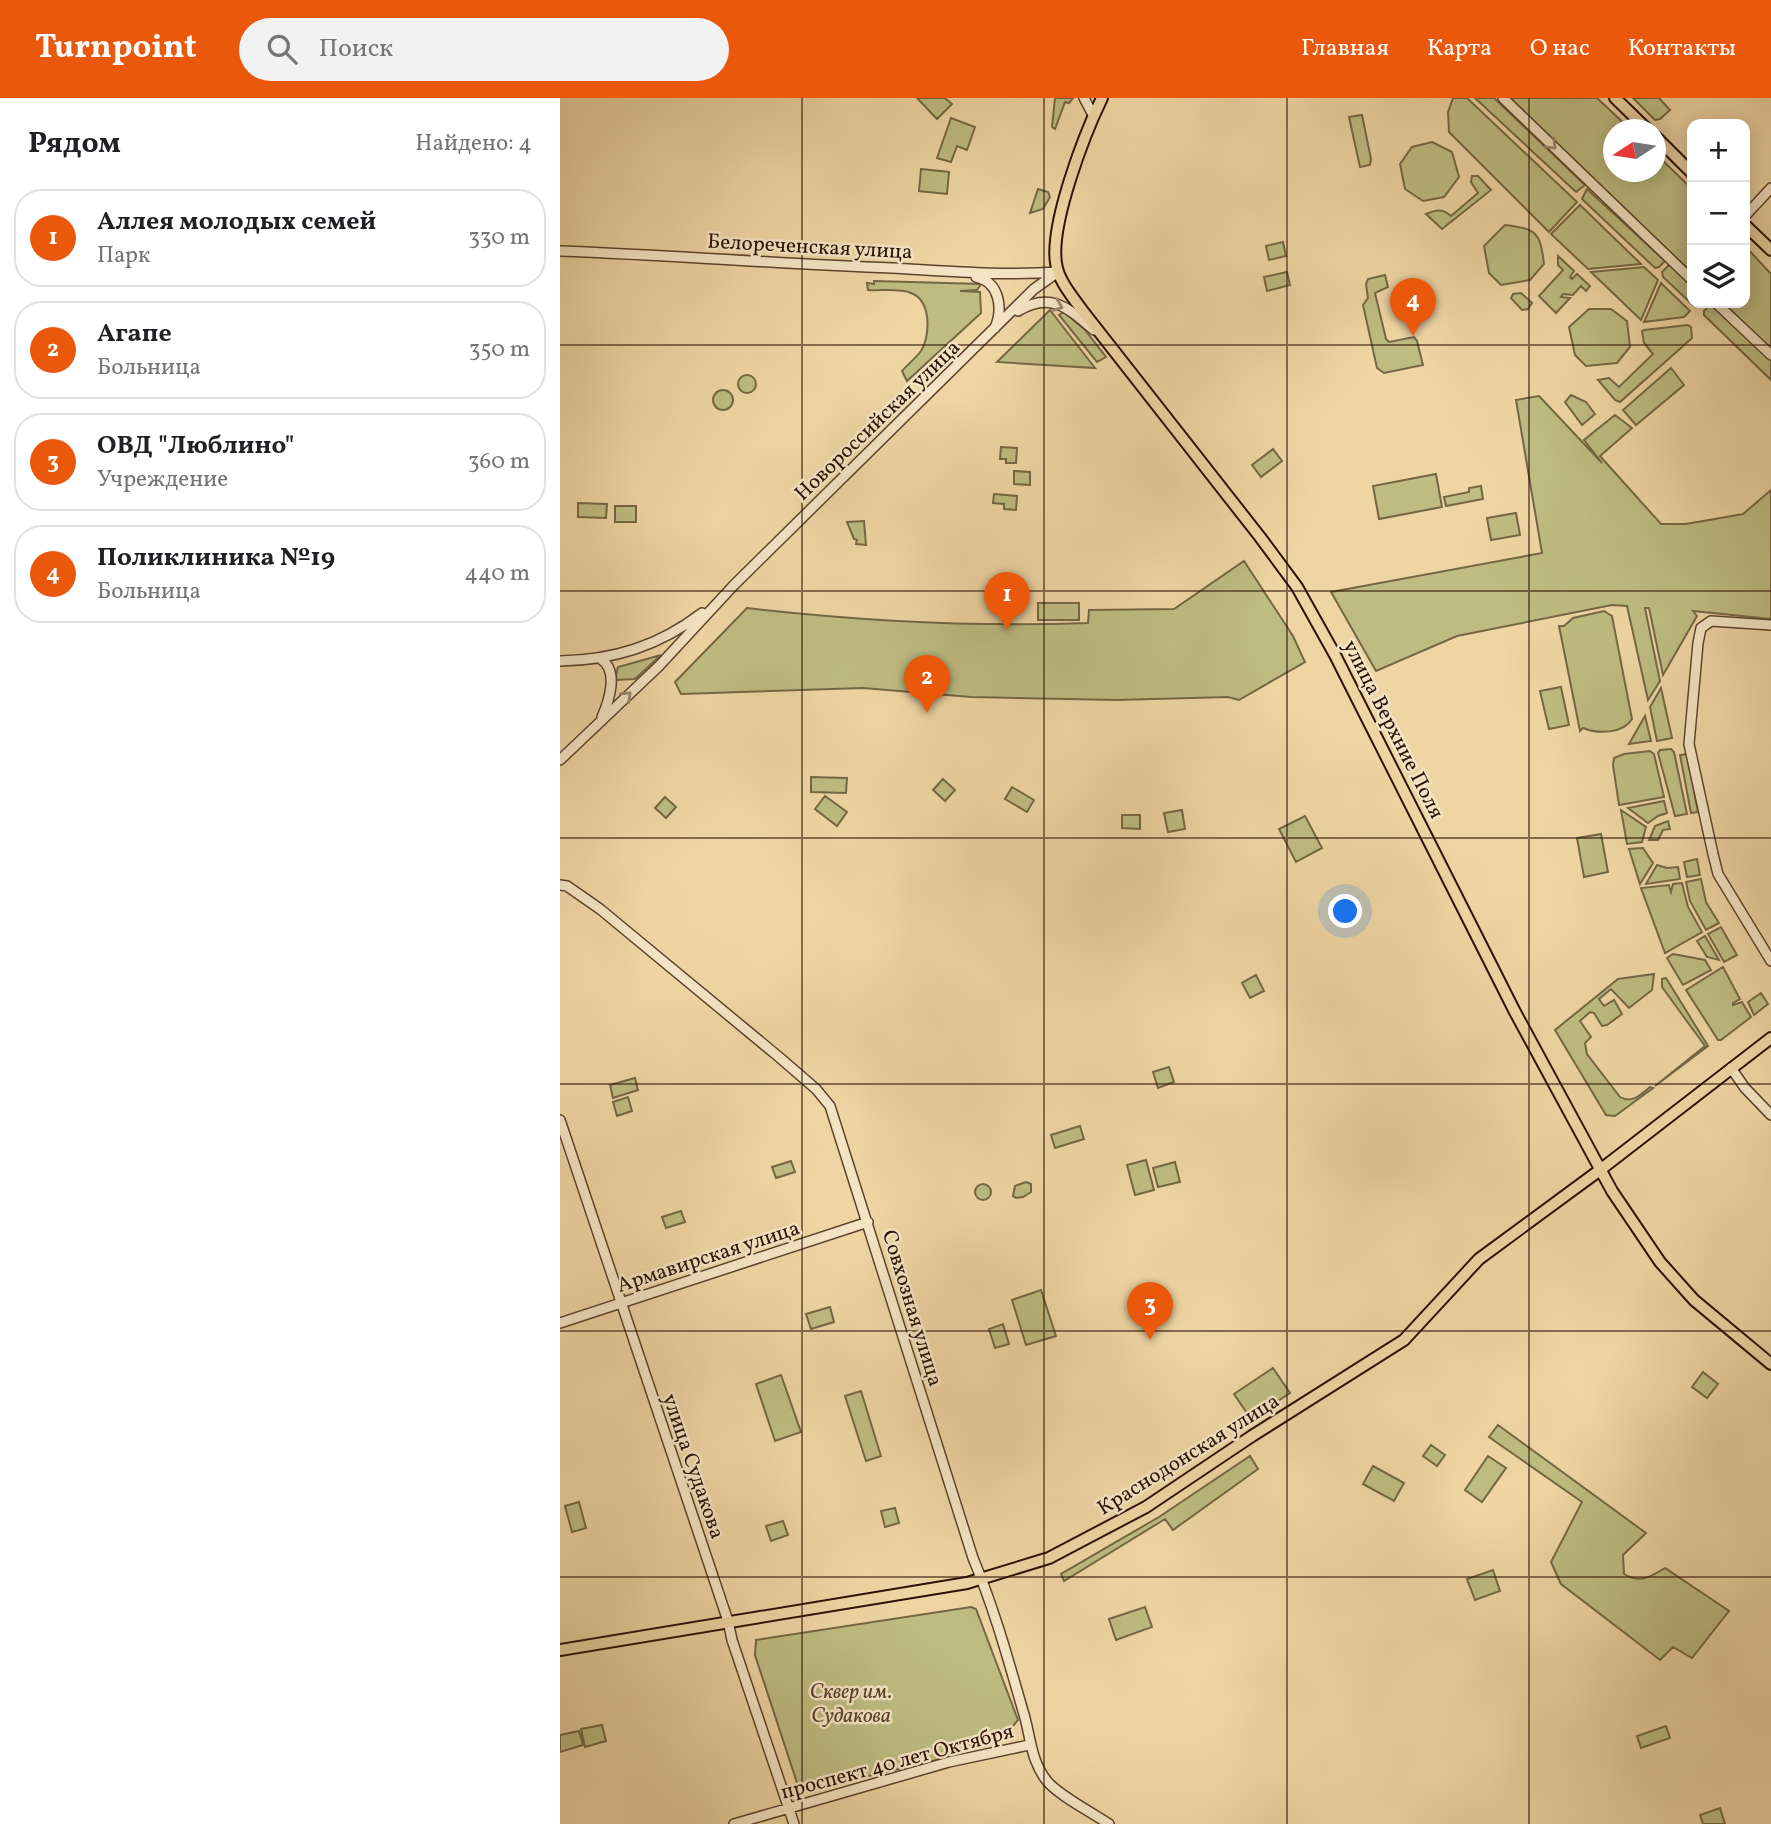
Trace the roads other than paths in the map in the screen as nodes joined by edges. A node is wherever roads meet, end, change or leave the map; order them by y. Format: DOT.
graph roads {
  1 [pos="1084,98"];
  2 [pos="1101,98"];
  3 [pos="1503,98"];
  4 [pos="1615,98"];
  5 [pos="1093,115"];
  6 [pos="1636,119"];
  7 [pos="1666,147"];
  8 [pos="1687,168"];
  9 [pos="1771,188"];
  10 [pos="1750,210"];
  11 [pos="1750,230"];
  12 [pos="1771,250"];
  13 [pos="560,251"];
  14 [pos="1058,272"];
  15 [pos="958,273"];
  16 [pos="1687,275"];
  17 [pos="1721,308"];
  18 [pos="1004,319"];
  19 [pos="994,330"];
  20 [pos="1105,340"];
  21 [pos="1771,355"];
  22 [pos="722,597"];
  23 [pos="1771,625"];
  24 [pos="601,659"];
  25 [pos="560,661"];
  26 [pos="602,719"];
  27 [pos="560,760"];
  28 [pos="560,885"];
  29 [pos="1771,961"];
  30 [pos="1771,1038"];
  31 [pos="1731,1068"];
  32 [pos="1771,1115"];
  33 [pos="560,1119"];
  34 [pos="1600,1170"];
  35 [pos="868,1222"];
  36 [pos="621,1303"];
  37 [pos="560,1323"];
  38 [pos="1771,1364"];
  39 [pos="982,1579"];
  40 [pos="728,1621"];
  41 [pos="560,1650"];
  42 [pos="1029,1745"];
  43 [pos="788,1808"];
  44 [pos="734,1824"];
  45 [pos="793,1824"];
  46 [pos="1109,1824"];
  1 -- 5 [label="street"];
  2 -- 5 [label="main road, улица Верхние Поля"];
  3 -- 16 [label="street, one-way"];
  4 -- 6 [label="main road"];
  5 -- 14 [label="main road, улица Верхние Поля"];
  7 -- 8 [label="main road"];
  9 -- 10 [label="street"];
  11 -- 12 [label="main road"];
  13 -- 15 [label="street, Белореченская улица"];
  14 -- 15 [label="street, Белореченская улица"];
  14 -- 18 [label="street, Новороссийская улица"];
  14 -- 20 [label="main road, улица Верхние Поля"];
  15 -- 19 [label="street"];
  17 -- 21 [label="street"];
  18 -- 19 [label="street, Новороссийская улица"];
  18 -- 20 [label="street, one-way"];
  19 -- 22 [label="street, Новороссийская улица"];
  20 -- 34 [label="main road, улица Верхние Поля"];
  22 -- 24 [label="street, Новороссийская улица"];
  26 -- 22 [label="street, Новороссийская улица, one-way"];
  23 -- 29 [label="street"];
  24 -- 25 [label="street, Новороссийская улица"];
  24 -- 26 [label="street"];
  26 -- 27 [label="street, Новороссийская улица"];
  28 -- 35 [label="street, Совхозная улица"];
  30 -- 31 [label="main road, Краснодонская улица"];
  31 -- 32 [label="street"];
  31 -- 34 [label="main road, Краснодонская улица"];
  33 -- 36 [label="street, улица Судакова"];
  34 -- 38 [label="main road, улица Верхние Поля"];
  34 -- 39 [label="main road, Краснодонская улица"];
  35 -- 36 [label="street, Армавирская улица"];
  35 -- 39 [label="street, Совхозная улица"];
  36 -- 37 [label="street, Армавирская улица"];
  36 -- 40 [label="street, улица Судакова"];
  39 -- 40 [label="main road, Краснодонская улица"];
  39 -- 42 [label="street, Совхозная улица"];
  40 -- 41 [label="main road, Краснодонская улица"];
  40 -- 43 [label="street, улица Судакова"];
  42 -- 43 [label="street, проспект 40 лет Октября"];
  42 -- 46 [label="street, Совхозная улица"];
  43 -- 44 [label="street, проспект 40 лет Октября"];
  43 -- 45 [label="street, улица Судакова"];
}
